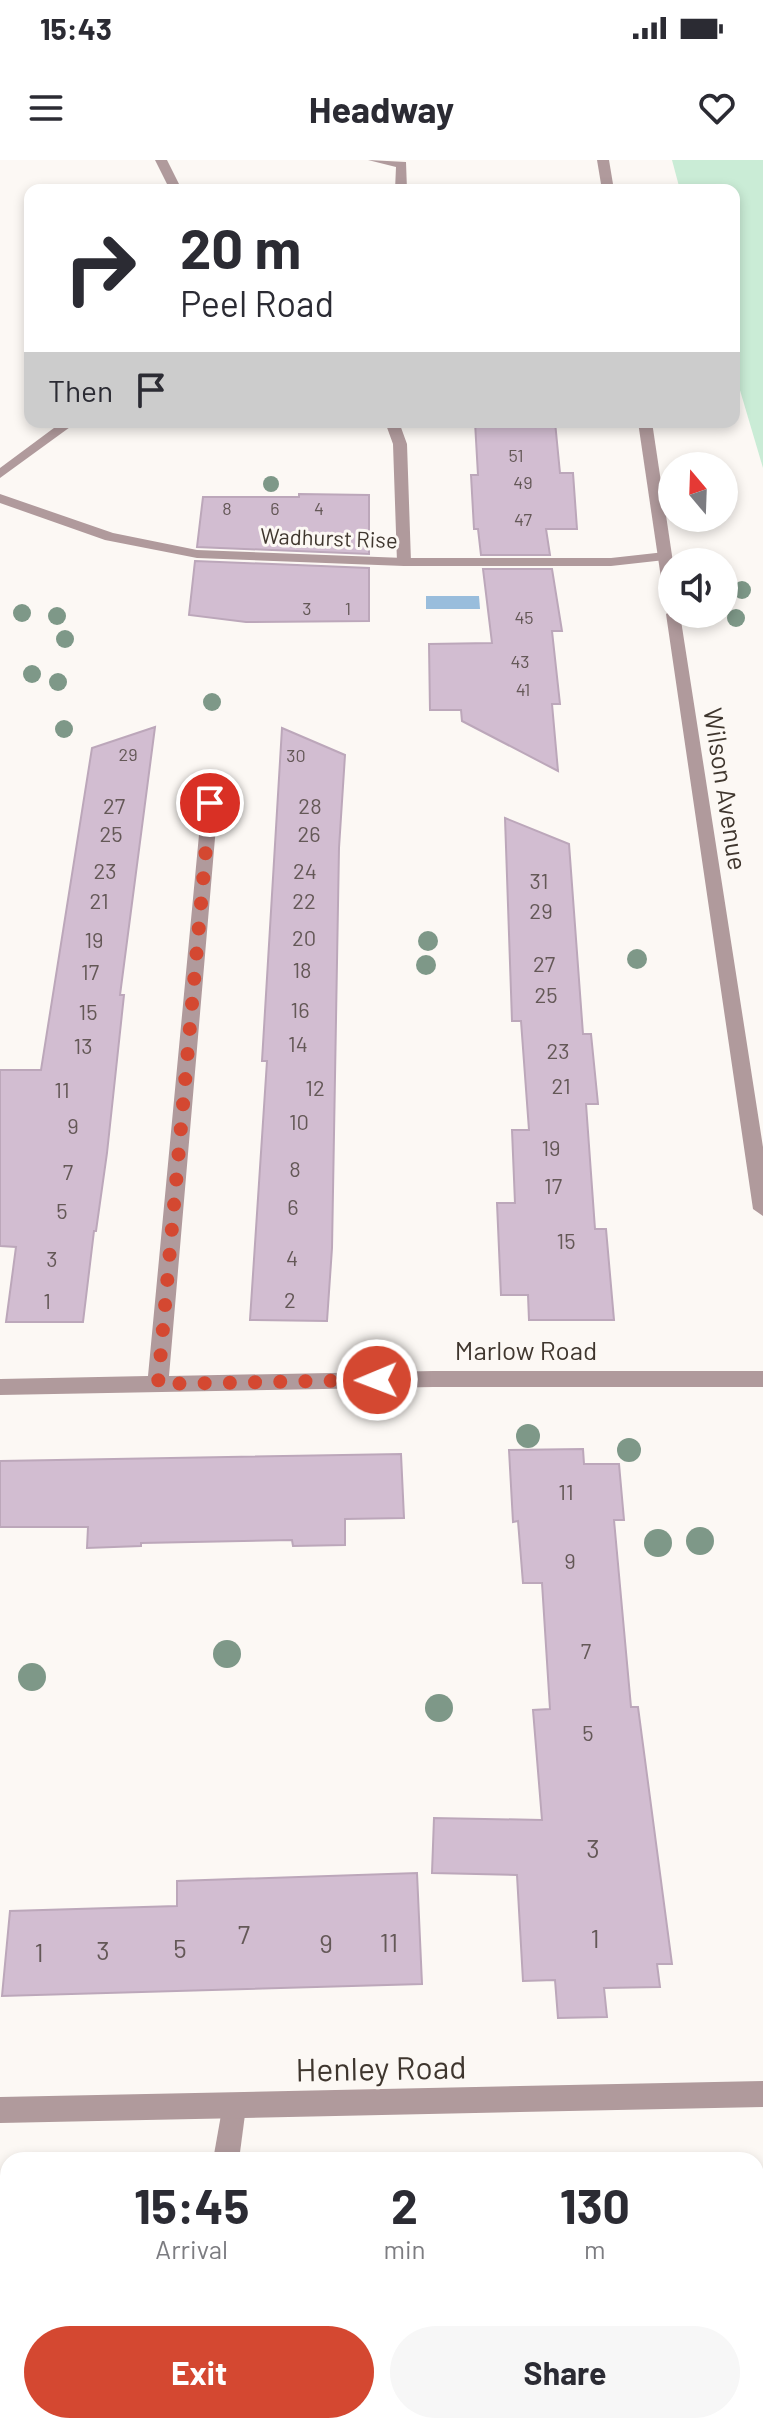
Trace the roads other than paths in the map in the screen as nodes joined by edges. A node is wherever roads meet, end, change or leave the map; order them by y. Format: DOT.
graph roads {
  1 [pos="161,160"];
  2 [pos="374,160"];
  3 [pos="603,160"];
  4 [pos="173,184"];
  5 [pos="401,184"];
  6 [pos="607,184"];
  7 [pos="62,428"];
  8 [pos="394,428"];
  9 [pos="646,428"];
  10 [pos="0,474"];
  11 [pos="0,498"];
  12 [pos="664,548"];
  13 [pos="658,557"];
  14 [pos="404,562"];
  15 [pos="675,628"];
  16 [pos="210,803"];
  17 [pos="763,1209"];
  18 [pos="763,1379"];
  19 [pos="158,1384"];
  20 [pos="0,1387"];
  21 [pos="763,2094"];
  22 [pos="233,2107"];
  23 [pos="0,2110"];
  24 [pos="227,2152"];
  1 -- 4 [label="street"];
  2 -- 5 [label="street"];
  3 -- 6 [label="street"];
  7 -- 10 [label="street"];
  8 -- 14 [label="street"];
  9 -- 12 [label="street"];
  11 -- 14 [label="street, Wadhurst Rise"];
  13 -- 14 [label="street, Wadhurst Rise"];
  15 -- 17 [label="street, Wilson Avenue"];
  16 -- 19 [label="street"];
  18 -- 19 [label="street, Marlow Road"];
  19 -- 20 [label="street, Marlow Road"];
  21 -- 22 [label="street, Henley Road"];
  22 -- 23 [label="street, Henley Road"];
  22 -- 24 [label="street"];
}
